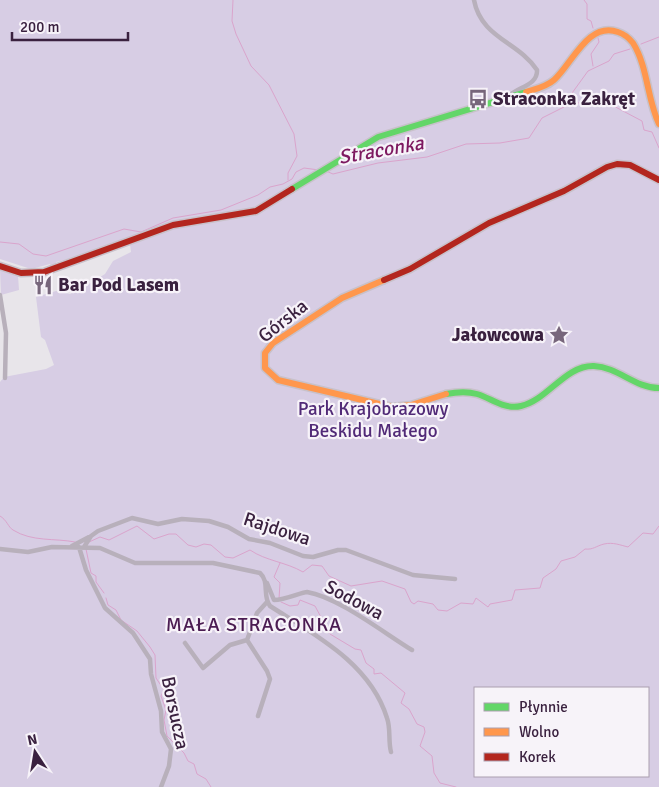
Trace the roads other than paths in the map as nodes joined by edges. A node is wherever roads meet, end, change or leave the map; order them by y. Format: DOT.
graph roads {
  1 [pos="474,0"];
  2 [pos="507,98"];
  3 [pos="659,124"];
  4 [pos="659,180"];
  5 [pos="0,266"];
  6 [pos="0,295"];
  7 [pos="5,378"];
  8 [pos="659,388"];
  9 [pos="90,538"];
  10 [pos="82,546"];
  11 [pos="70,547"];
  12 [pos="0,549"];
  13 [pos="265,579"];
  14 [pos="455,579"];
  15 [pos="267,602"];
  16 [pos="247,640"];
  17 [pos="185,643"];
  18 [pos="412,650"];
  19 [pos="258,716"];
  20 [pos="391,752"];
  21 [pos="161,787"];
  1 -- 2 [label="street"];
  2 -- 3 [label="street"];
  2 -- 5 [label="street"];
  4 -- 8 [label="street, Górska"];
  6 -- 7 [label="street"];
  9 -- 10 [label="street, Rajdowa"];
  9 -- 11 [label="street, Rajdowa"];
  9 -- 14 [label="street, Rajdowa"];
  10 -- 11 [label="street"];
  10 -- 13 [label="street"];
  10 -- 21 [label="street, Borsucza"];
  11 -- 12 [label="street"];
  13 -- 15 [label="street"];
  13 -- 18 [label="street, Sodowa"];
  15 -- 16 [label="street"];
  15 -- 20 [label="street"];
  16 -- 17 [label="street"];
  16 -- 19 [label="street"];
}
